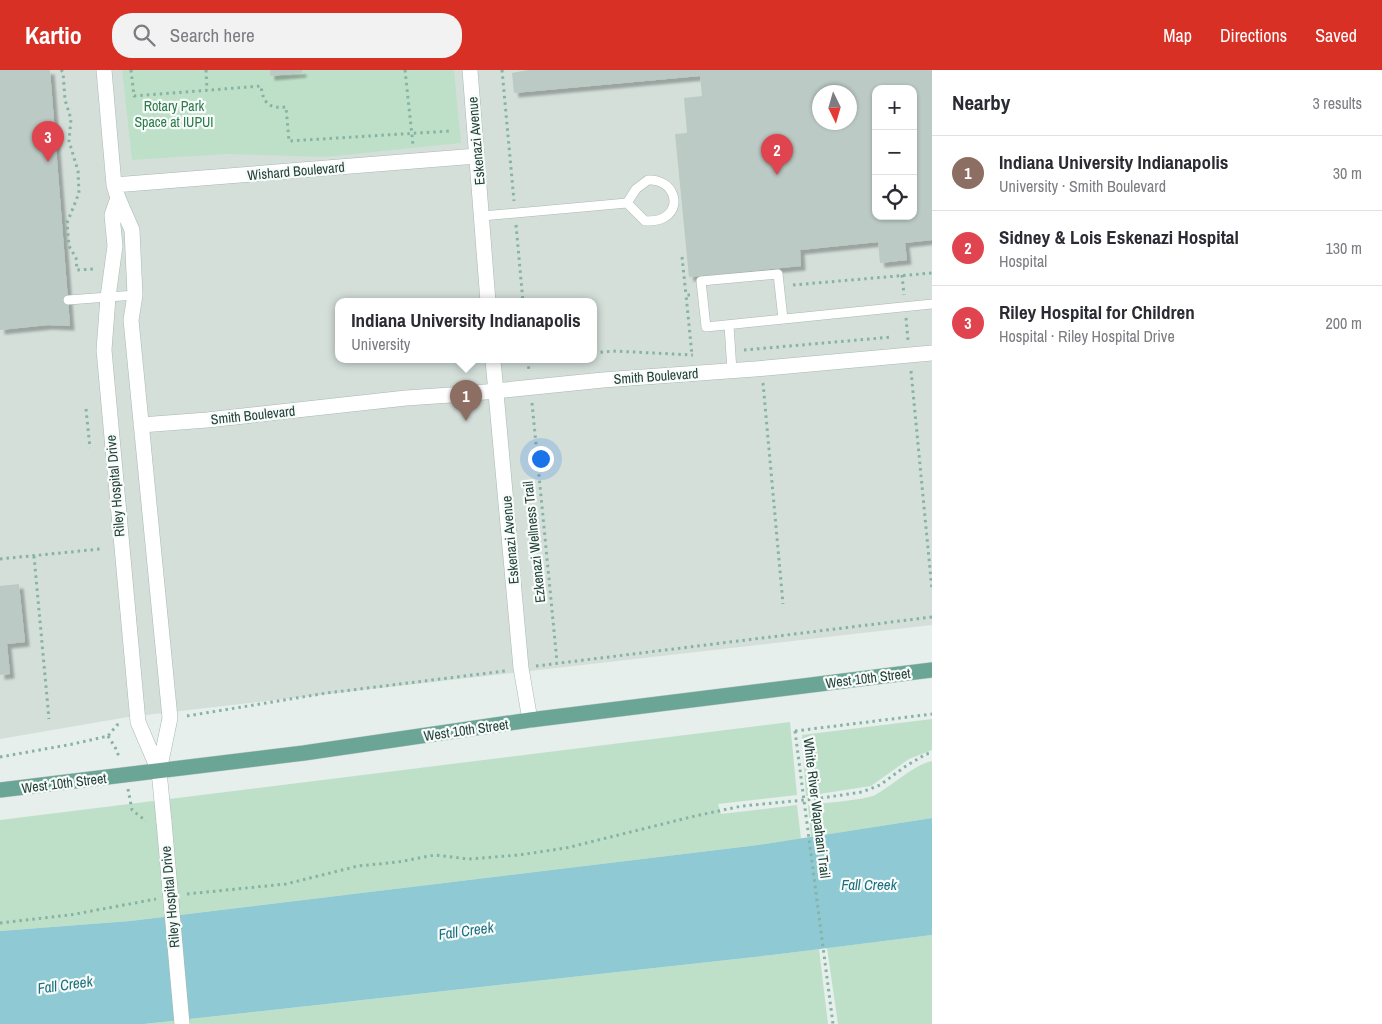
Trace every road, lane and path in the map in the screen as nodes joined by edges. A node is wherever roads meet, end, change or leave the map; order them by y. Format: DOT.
graph roads {
  1 [pos="61,70"];
  2 [pos="104,70"];
  3 [pos="131,70"];
  4 [pos="206,70"];
  5 [pos="405,70"];
  6 [pos="470,70"];
  7 [pos="502,70"];
  8 [pos="207,90"];
  9 [pos="450,130"];
  10 [pos="412,133"];
  11 [pos="477,156"];
  12 [pos="415,161"];
  13 [pos="116,192"];
  14 [pos="627,203"];
  15 [pos="515,213"];
  16 [pos="482,216"];
  17 [pos="682,257"];
  18 [pos="95,269"];
  19 [pos="902,276"];
  20 [pos="135,295"];
  21 [pos="686,295"];
  22 [pos="108,297"];
  23 [pos="488,298"];
  24 [pos="523,298"];
  25 [pos="68,300"];
  26 [pos="932,304"];
  27 [pos="905,306"];
  28 [pos="783,319"];
  29 [pos="729,325"];
  30 [pos="916,335"];
  31 [pos="908,336"];
  32 [pos="761,349"];
  33 [pos="731,352"];
  34 [pos="597,353"];
  35 [pos="932,353"];
  36 [pos="701,354"];
  37 [pos="910,355"];
  38 [pos="493,363"];
  39 [pos="528,363"];
  40 [pos="762,369"];
  41 [pos="732,371"];
  42 [pos="530,386"];
  43 [pos="496,390"];
  44 [pos="86,409"];
  45 [pos="142,425"];
  46 [pos="90,448"];
  47 [pos="100,549"];
  48 [pos="15,553"];
  49 [pos="34,556"];
  50 [pos="15,558"];
  51 [pos="0,559"];
  52 [pos="932,590"];
  53 [pos="783,604"];
  54 [pos="932,617"];
  55 [pos="932,670"];
  56 [pos="487,673"];
  57 [pos="932,714"];
  58 [pos="189,716"];
  59 [pos="49,719"];
  60 [pos="530,720"];
  61 [pos="117,725"];
  62 [pos="108,736"];
  63 [pos="115,747"];
  64 [pos="932,753"];
  65 [pos="0,757"];
  66 [pos="159,771"];
  67 [pos="0,790"];
  68 [pos="132,810"];
  69 [pos="157,823"];
  70 [pos="180,895"];
  71 [pos="163,897"];
  72 [pos="0,923"];
  73 [pos="182,1024"];
  74 [pos="833,1024"];
  1 -- 18 [label="path"];
  2 -- 13 [label="street, Riley Hospital Drive"];
  3 -- 8 [label="path"];
  4 -- 8 [label="path"];
  5 -- 10 [label="path"];
  6 -- 11 [label="street, Eskenazi Avenue"];
  7 -- 15 [label="path"];
  8 -- 10 [label="path"];
  9 -- 10 [label="path"];
  10 -- 12 [label="path"];
  11 -- 12 [label="street, Wishard Boulevard"];
  11 -- 16 [label="street, Eskenazi Avenue"];
  12 -- 13 [label="street, Wishard Boulevard"];
  13 -- 20 [label="street, Riley Hospital Drive"];
  13 -- 22 [label="street, Riley Hospital Drive"];
  14 -- 14 [label="lane"];
  14 -- 15 [label="lane"];
  15 -- 16 [label="lane"];
  15 -- 24 [label="path"];
  16 -- 23 [label="street, Eskenazi Avenue"];
  17 -- 21 [label="path"];
  19 -- 27 [label="path"];
  20 -- 22 [label="lane"];
  20 -- 45 [label="street, Riley Hospital Drive"];
  22 -- 25 [label="lane"];
  22 -- 66 [label="street, Riley Hospital Drive"];
  26 -- 27 [label="lane"];
  27 -- 28 [label="lane"];
  27 -- 31 [label="path"];
  28 -- 29 [label="lane"];
  28 -- 29 [label="lane"];
  29 -- 33 [label="lane"];
  30 -- 31 [label="path"];
  31 -- 32 [label="path"];
  31 -- 37 [label="path"];
  32 -- 33 [label="path"];
  32 -- 40 [label="path"];
  33 -- 41 [label="lane"];
  34 -- 36 [label="path"];
  35 -- 37 [label="street, Smith Boulevard"];
  37 -- 40 [label="street, Smith Boulevard"];
  37 -- 52 [label="path"];
  38 -- 43 [label="street, Eskenazi Avenue"];
  39 -- 42 [label="path, Ezkenazi Wellness Trail"];
  40 -- 41 [label="street, Smith Boulevard"];
  40 -- 53 [label="path"];
  41 -- 42 [label="street, Smith Boulevard"];
  42 -- 43 [label="street, Smith Boulevard"];
  42 -- 54 [label="path, Ezkenazi Wellness Trail"];
  43 -- 45 [label="street, Smith Boulevard"];
  43 -- 60 [label="street, Eskenazi Avenue"];
  44 -- 46 [label="path"];
  45 -- 66 [label="street, Riley Hospital Drive"];
  47 -- 49 [label="path"];
  48 -- 50 [label="path"];
  49 -- 50 [label="path"];
  49 -- 59 [label="path"];
  50 -- 51 [label="path"];
  55 -- 60 [label="main road, West 10th Street"];
  56 -- 58 [label="path"];
  57 -- 74 [label="path, White River Wapahani Trail, bridge"];
  60 -- 66 [label="main road, West 10th Street"];
  61 -- 62 [label="path"];
  62 -- 63 [label="path"];
  62 -- 65 [label="path"];
  64 -- 70 [label="path"];
  66 -- 67 [label="main road, West 10th Street"];
  66 -- 69 [label="street, Riley Hospital Drive"];
  68 -- 69 [label="path"];
  69 -- 73 [label="street, Riley Hospital Drive, bridge"];
  71 -- 72 [label="path"];
}
